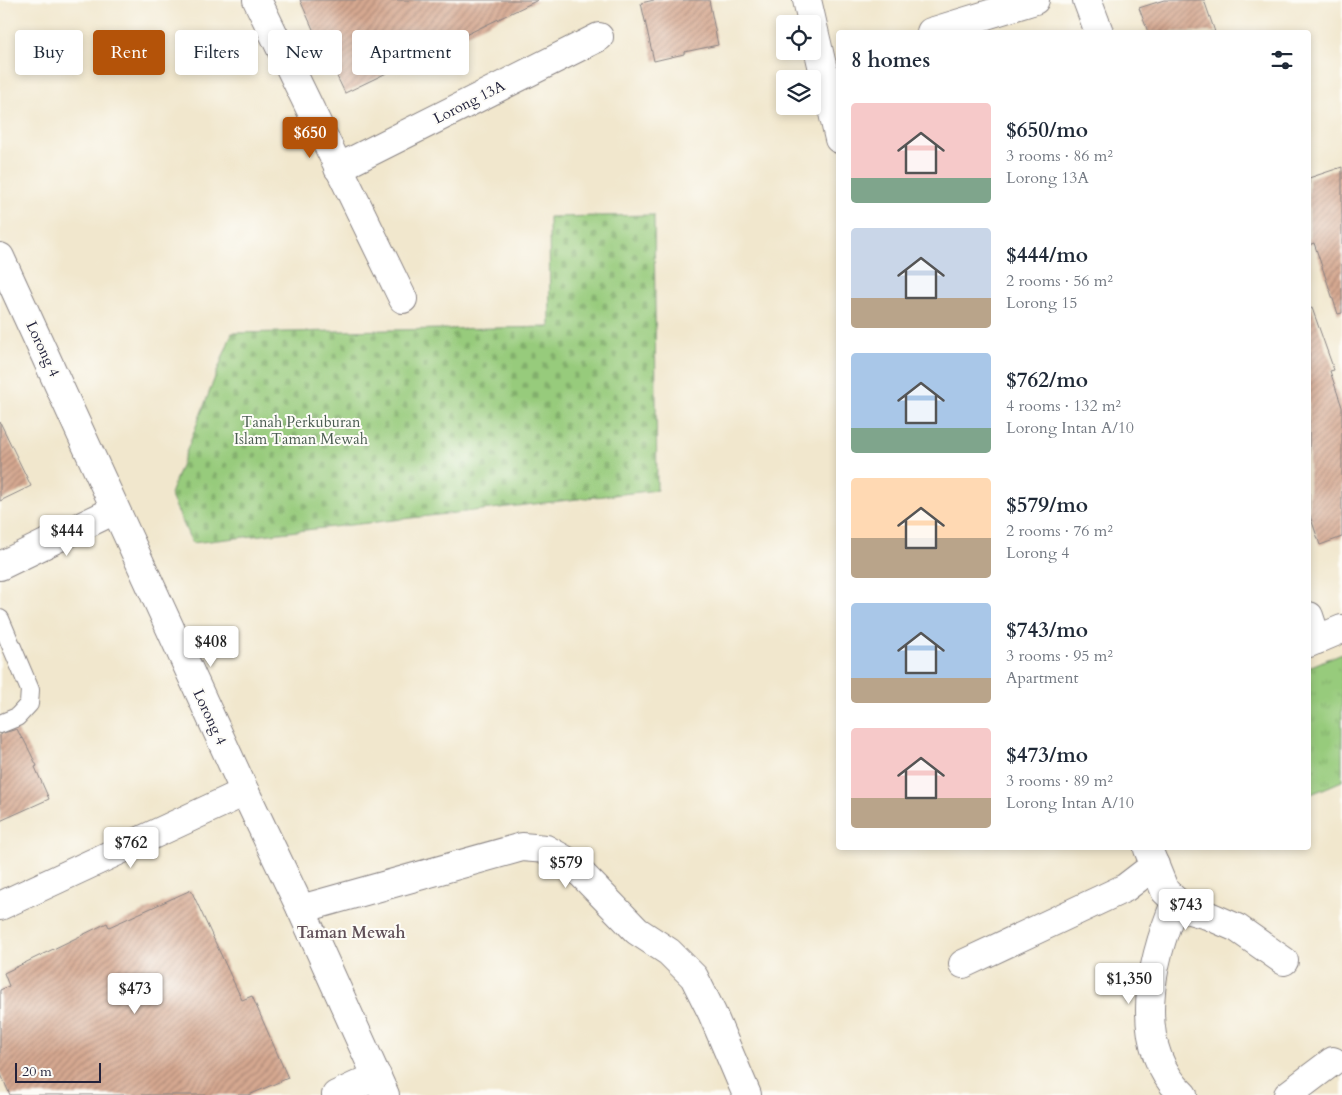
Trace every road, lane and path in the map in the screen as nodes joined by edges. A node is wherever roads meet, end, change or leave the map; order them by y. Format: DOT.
graph roads {
  1 [pos="257,0"];
  2 [pos="807,0"];
  3 [pos="1035,0"];
  4 [pos="1087,0"];
  5 [pos="938,30"];
  6 [pos="1098,30"];
  7 [pos="599,37"];
  8 [pos="831,64"];
  9 [pos="836,111"];
  10 [pos="338,168"];
  11 [pos="0,257"];
  12 [pos="403,299"];
  13 [pos="115,510"];
  14 [pos="0,566"];
  15 [pos="0,619"];
  16 [pos="1342,629"];
  17 [pos="1312,633"];
  18 [pos="0,724"];
  19 [pos="245,792"];
  20 [pos="1152,856"];
  21 [pos="1176,901"];
  22 [pos="0,906"];
  23 [pos="301,909"];
  24 [pos="1284,961"];
  25 [pos="963,964"];
  26 [pos="1333,1061"];
  27 [pos="381,1086"];
  28 [pos="336,1095"];
  29 [pos="746,1095"];
  30 [pos="1183,1095"];
  31 [pos="1288,1095"];
  1 -- 10 [label="street"];
  2 -- 8 [label="street"];
  3 -- 5 [label="street"];
  4 -- 6 [label="street"];
  7 -- 10 [label="street, Lorong 13A"];
  8 -- 9 [label="street"];
  10 -- 12 [label="street"];
  11 -- 13 [label="street, Lorong 4"];
  13 -- 14 [label="street"];
  13 -- 19 [label="street, Lorong 4"];
  15 -- 18 [label="lane"];
  16 -- 17 [label="street"];
  19 -- 22 [label="street"];
  19 -- 23 [label="street, Lorong 4"];
  20 -- 21 [label="street"];
  20 -- 25 [label="street"];
  21 -- 24 [label="street"];
  21 -- 30 [label="street"];
  23 -- 27 [label="street, Lorong 4"];
  23 -- 29 [label="street"];
  26 -- 31 [label="street"];
  27 -- 28 [label="street"];
}
